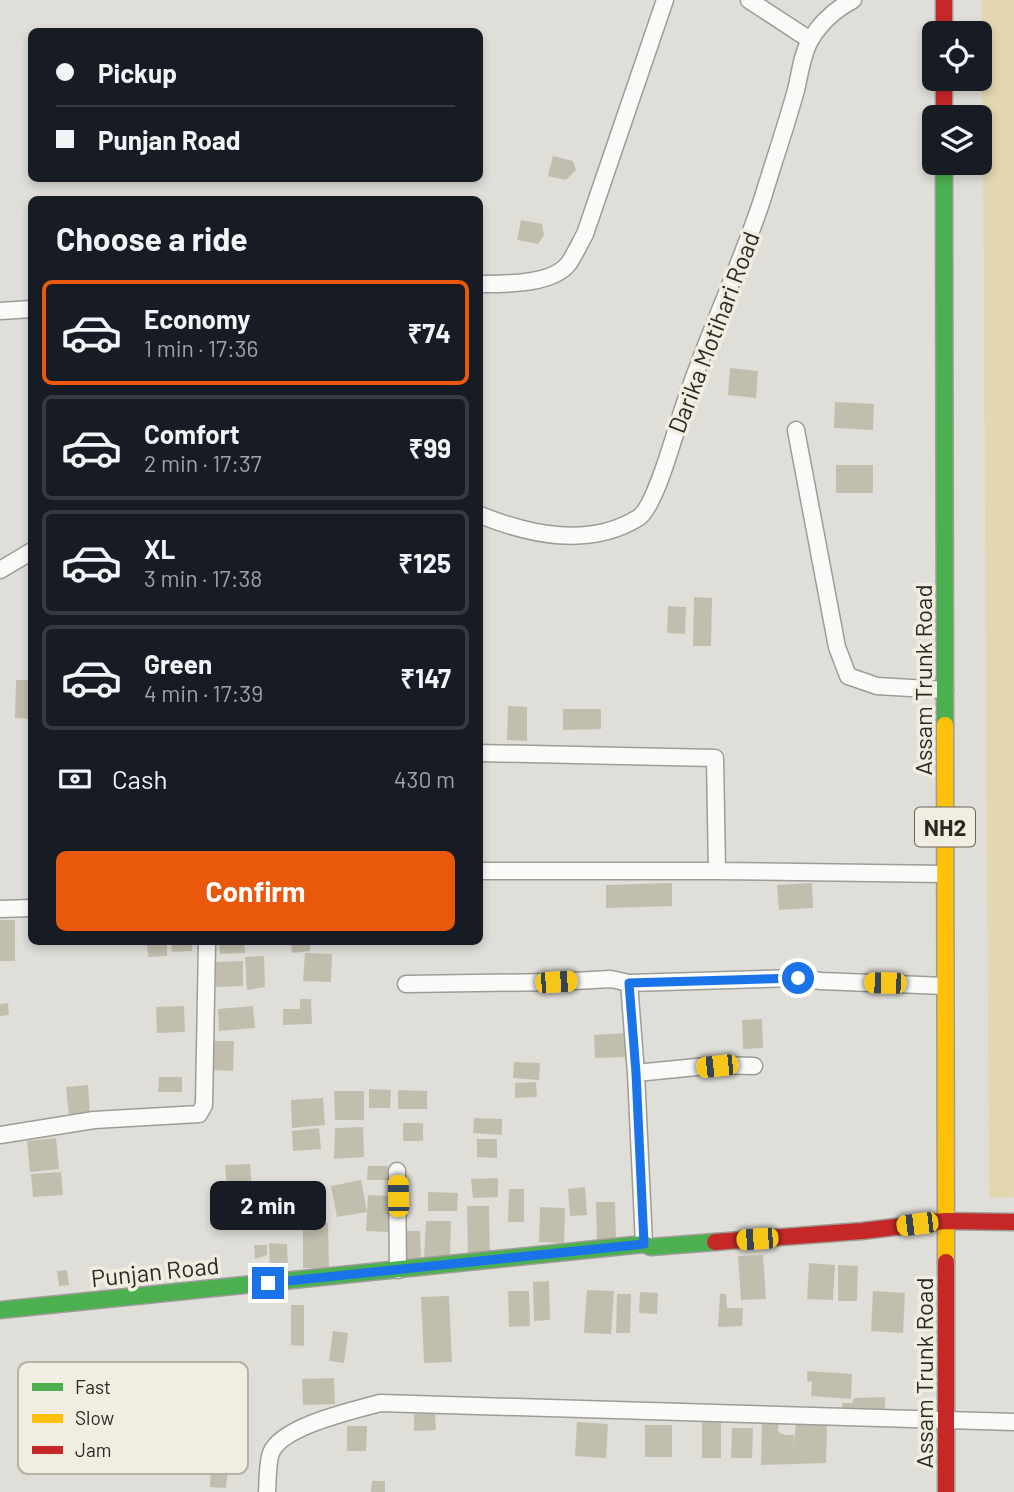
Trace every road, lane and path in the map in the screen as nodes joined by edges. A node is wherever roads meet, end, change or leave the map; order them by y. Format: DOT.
graph roads {
  1 [pos="665,0"];
  2 [pos="853,0"];
  3 [pos="944,0"];
  4 [pos="750,1"];
  5 [pos="944,21"];
  6 [pos="805,37"];
  7 [pos="944,175"];
  8 [pos="483,284"];
  9 [pos="28,309"];
  10 [pos="0,311"];
  11 [pos="796,430"];
  12 [pos="483,516"];
  13 [pos="28,553"];
  14 [pos="0,570"];
  15 [pos="945,690"];
  16 [pos="483,752"];
  17 [pos="483,871"];
  18 [pos="717,871"];
  19 [pos="945,874"];
  20 [pos="28,908"];
  21 [pos="0,909"];
  22 [pos="207,945"];
  23 [pos="629,983"];
  24 [pos="406,984"];
  25 [pos="945,986"];
  26 [pos="754,1066"];
  27 [pos="636,1073"];
  28 [pos="0,1135"];
  29 [pos="397,1171"];
  30 [pos="945,1221"];
  31 [pos="1014,1222"];
  32 [pos="644,1244"];
  33 [pos="398,1270"];
  34 [pos="0,1310"];
  35 [pos="946,1421"];
  36 [pos="1014,1422"];
  37 [pos="267,1492"];
  38 [pos="946,1492"];
  1 -- 8 [label="street"];
  2 -- 6 [label="street, Darika Motihari Road"];
  3 -- 5 [label="main road"];
  4 -- 6 [label="street"];
  6 -- 12 [label="street, Darika Motihari Road"];
  7 -- 15 [label="main road, Assam Trunk Road / NH2"];
  9 -- 10 [label="street"];
  11 -- 15 [label="street"];
  13 -- 14 [label="street"];
  15 -- 19 [label="main road, Assam Trunk Road / NH2"];
  16 -- 18 [label="street"];
  17 -- 18 [label="street"];
  18 -- 19 [label="street"];
  19 -- 25 [label="main road, Assam Trunk Road / NH2"];
  20 -- 21 [label="street"];
  22 -- 28 [label="street"];
  23 -- 24 [label="street"];
  23 -- 25 [label="street"];
  23 -- 27 [label="street"];
  25 -- 30 [label="main road, Assam Trunk Road / NH2"];
  26 -- 27 [label="street"];
  27 -- 32 [label="street"];
  29 -- 33 [label="street"];
  30 -- 31 [label="main road, Punjan Road"];
  30 -- 32 [label="main road, Punjan Road"];
  30 -- 35 [label="main road, Assam Trunk Road / NH2"];
  32 -- 33 [label="main road, Punjan Road"];
  33 -- 34 [label="main road, Punjan Road"];
  35 -- 36 [label="street"];
  35 -- 37 [label="street"];
  35 -- 38 [label="main road, Assam Trunk Road / NH2"];
}
